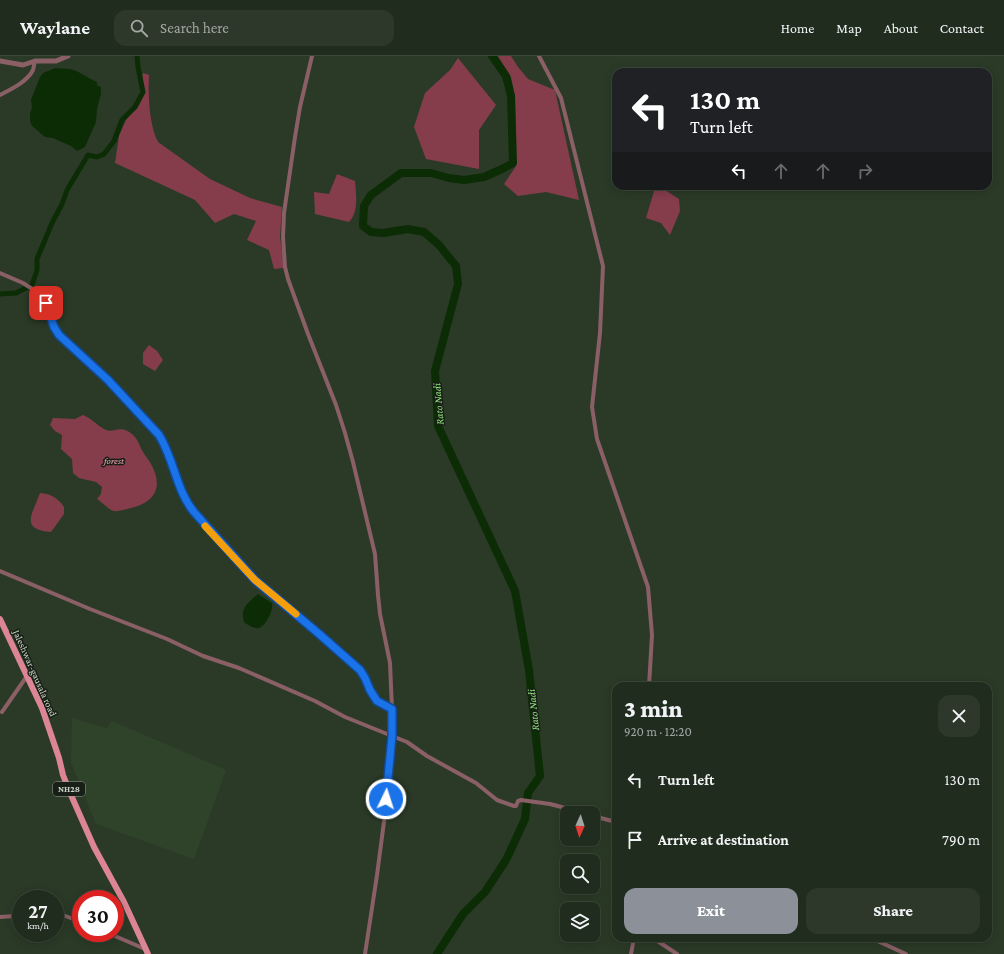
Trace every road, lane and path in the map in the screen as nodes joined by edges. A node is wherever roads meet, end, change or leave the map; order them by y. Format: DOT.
graph roads {
  1 [pos="68,56"];
  2 [pos="312,56"];
  3 [pos="539,56"];
  4 [pos="35,60"];
  5 [pos="0,62"];
  6 [pos="0,95"];
  7 [pos="0,273"];
  8 [pos="0,571"];
  9 [pos="0,619"];
  10 [pos="27,676"];
  11 [pos="649,682"];
  12 [pos="392,709"];
  13 [pos="2,712"];
  14 [pos="392,736"];
  15 [pos="560,807"];
  16 [pos="600,818"];
  17 [pos="612,821"];
  18 [pos="12,916"];
  19 [pos="0,918"];
  20 [pos="124,940"];
  21 [pos="633,942"];
  22 [pos="659,942"];
  23 [pos="880,942"];
  24 [pos="147,951"];
  25 [pos="365,954"];
  26 [pos="631,954"];
  27 [pos="677,954"];
  28 [pos="906,954"];
  1 -- 4 [label="street"];
  2 -- 12 [label="street"];
  3 -- 11 [label="street"];
  4 -- 5 [label="street"];
  4 -- 6 [label="street"];
  7 -- 12 [label="street"];
  8 -- 14 [label="street"];
  9 -- 10 [label="main road, Jaleshwar-gausala road / NH28"];
  10 -- 13 [label="street"];
  10 -- 24 [label="main road, Jaleshwar-gausala road / NH28"];
  12 -- 14 [label="street"];
  14 -- 15 [label="street"];
  14 -- 25 [label="street"];
  16 -- 17 [label="street"];
  18 -- 19 [label="street"];
  20 -- 24 [label="street"];
  21 -- 26 [label="street"];
  22 -- 27 [label="street"];
  23 -- 28 [label="street"];
}
